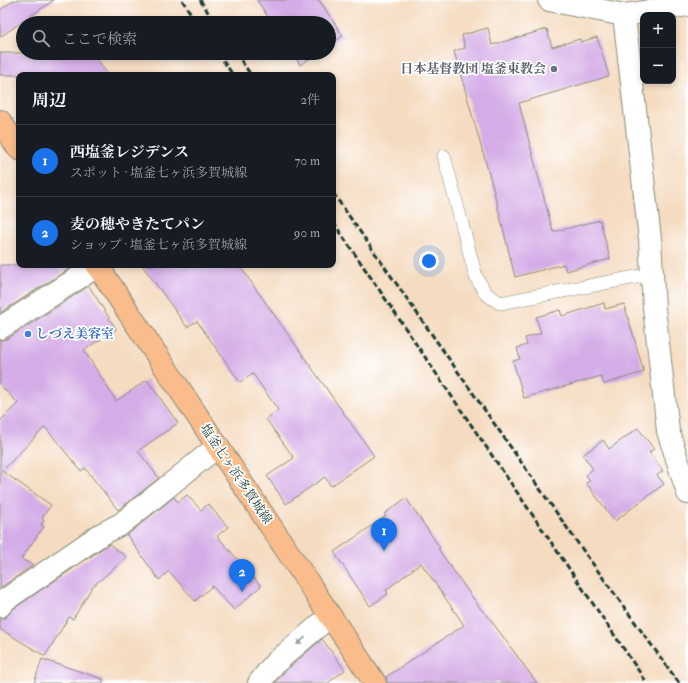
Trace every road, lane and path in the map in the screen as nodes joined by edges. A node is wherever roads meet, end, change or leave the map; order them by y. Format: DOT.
graph roads {
  1 [pos="549,0"];
  2 [pos="688,5"];
  3 [pos="615,9"];
  4 [pos="0,121"];
  5 [pos="16,145"];
  6 [pos="444,156"];
  7 [pos="94,268"];
  8 [pos="98,268"];
  9 [pos="652,274"];
  10 [pos="0,328"];
  11 [pos="218,446"];
  12 [pos="683,462"];
  13 [pos="688,493"];
  14 [pos="0,606"];
  15 [pos="330,616"];
  16 [pos="259,683"];
  17 [pos="376,683"];
  1 -- 3 [label="street"];
  2 -- 3 [label="street"];
  3 -- 9 [label="street"];
  4 -- 5 [label="main road"];
  6 -- 9 [label="lane"];
  7 -- 10 [label="street"];
  8 -- 11 [label="main road, 塩釜七ヶ浜多賀城線"];
  9 -- 12 [label="street"];
  11 -- 14 [label="street"];
  11 -- 15 [label="main road, 塩釜七ヶ浜多賀城線"];
  12 -- 13 [label="street"];
  15 -- 16 [label="street, one-way"];
  15 -- 17 [label="main road, 塩釜七ヶ浜多賀城線"];
}
